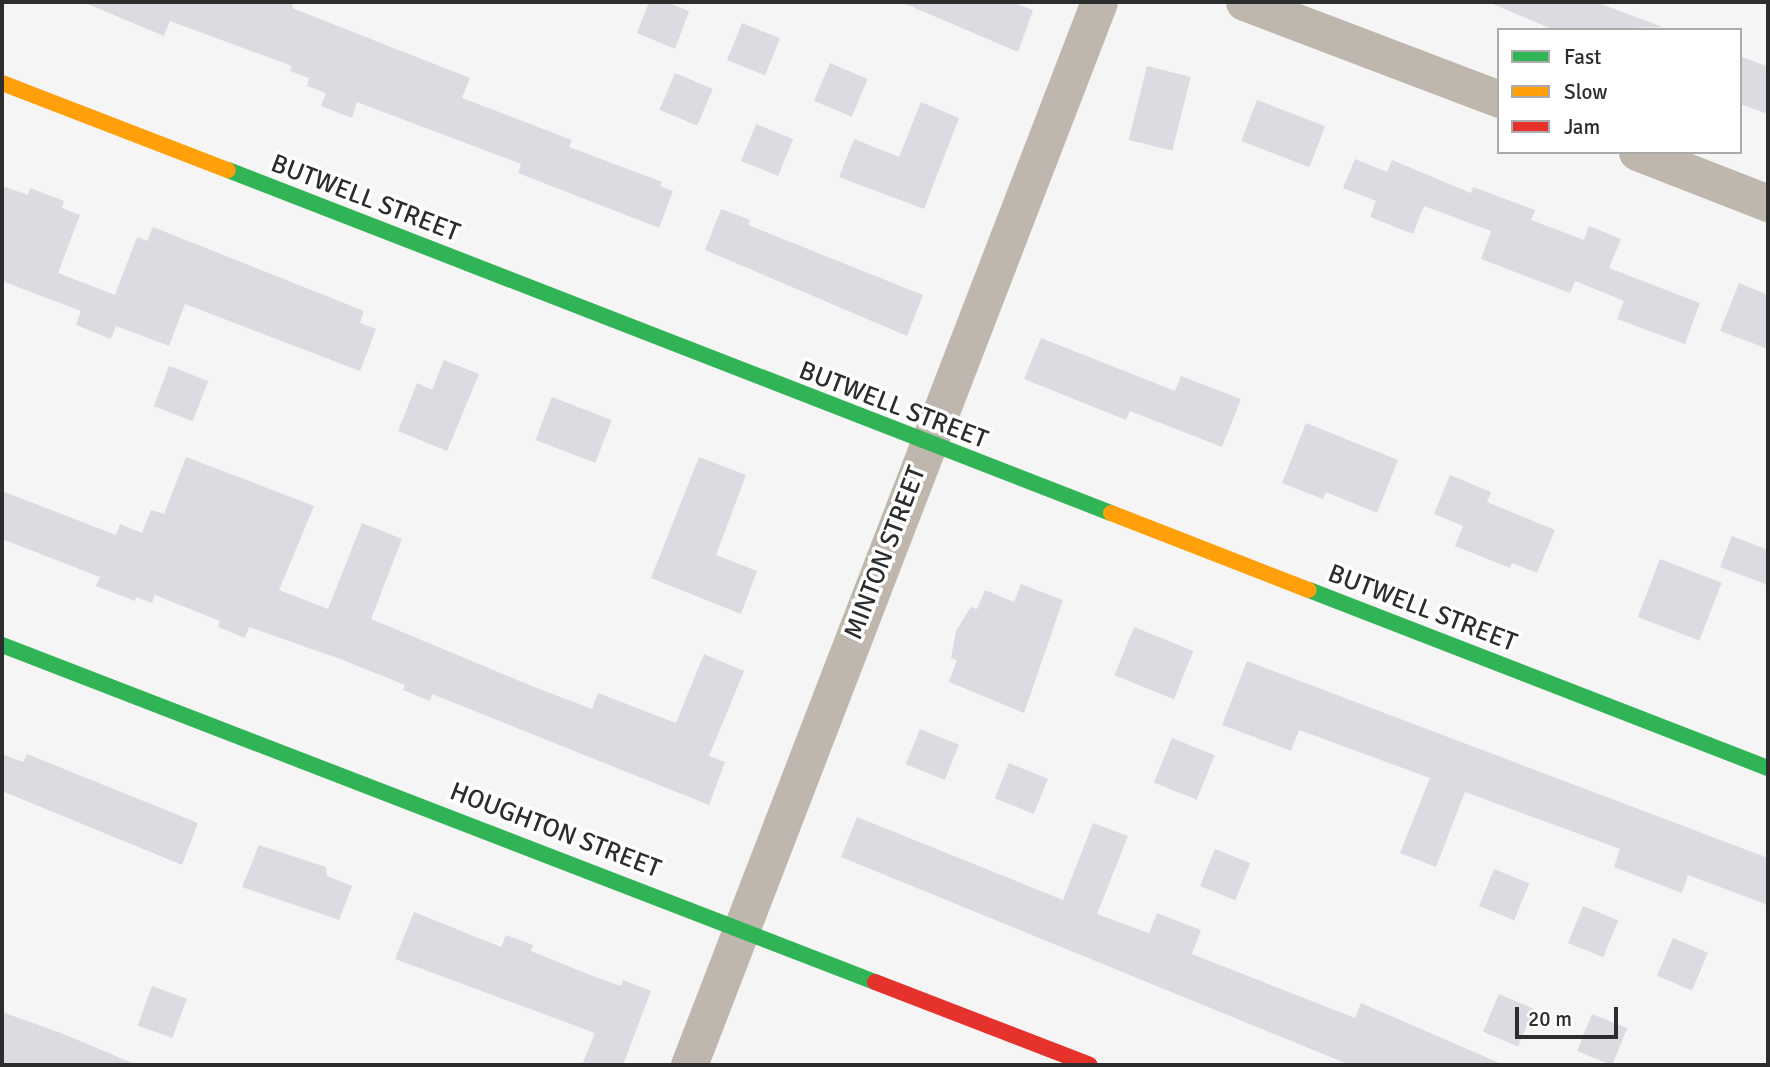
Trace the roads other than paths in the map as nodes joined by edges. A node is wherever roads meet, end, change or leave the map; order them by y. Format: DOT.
graph roads {
  1 [pos="1099,2"];
  2 [pos="1244,2"];
  3 [pos="2,83"];
  4 [pos="1497,98"];
  5 [pos="1642,154"];
  6 [pos="1768,202"];
  7 [pos="927,446"];
  8 [pos="2,645"];
  9 [pos="1768,768"];
  10 [pos="741,928"];
  11 [pos="689,1065"];
  12 [pos="1090,1065"];
  1 -- 7 [label="street, MINTON STREET"];
  2 -- 4 [label="street"];
  3 -- 7 [label="street, BUTWELL STREET"];
  5 -- 6 [label="street"];
  7 -- 9 [label="street, BUTWELL STREET"];
  7 -- 10 [label="street, MINTON STREET"];
  8 -- 10 [label="street, HOUGHTON STREET"];
  10 -- 11 [label="street, MINTON STREET"];
  10 -- 12 [label="street, HOUGHTON STREET"];
}
